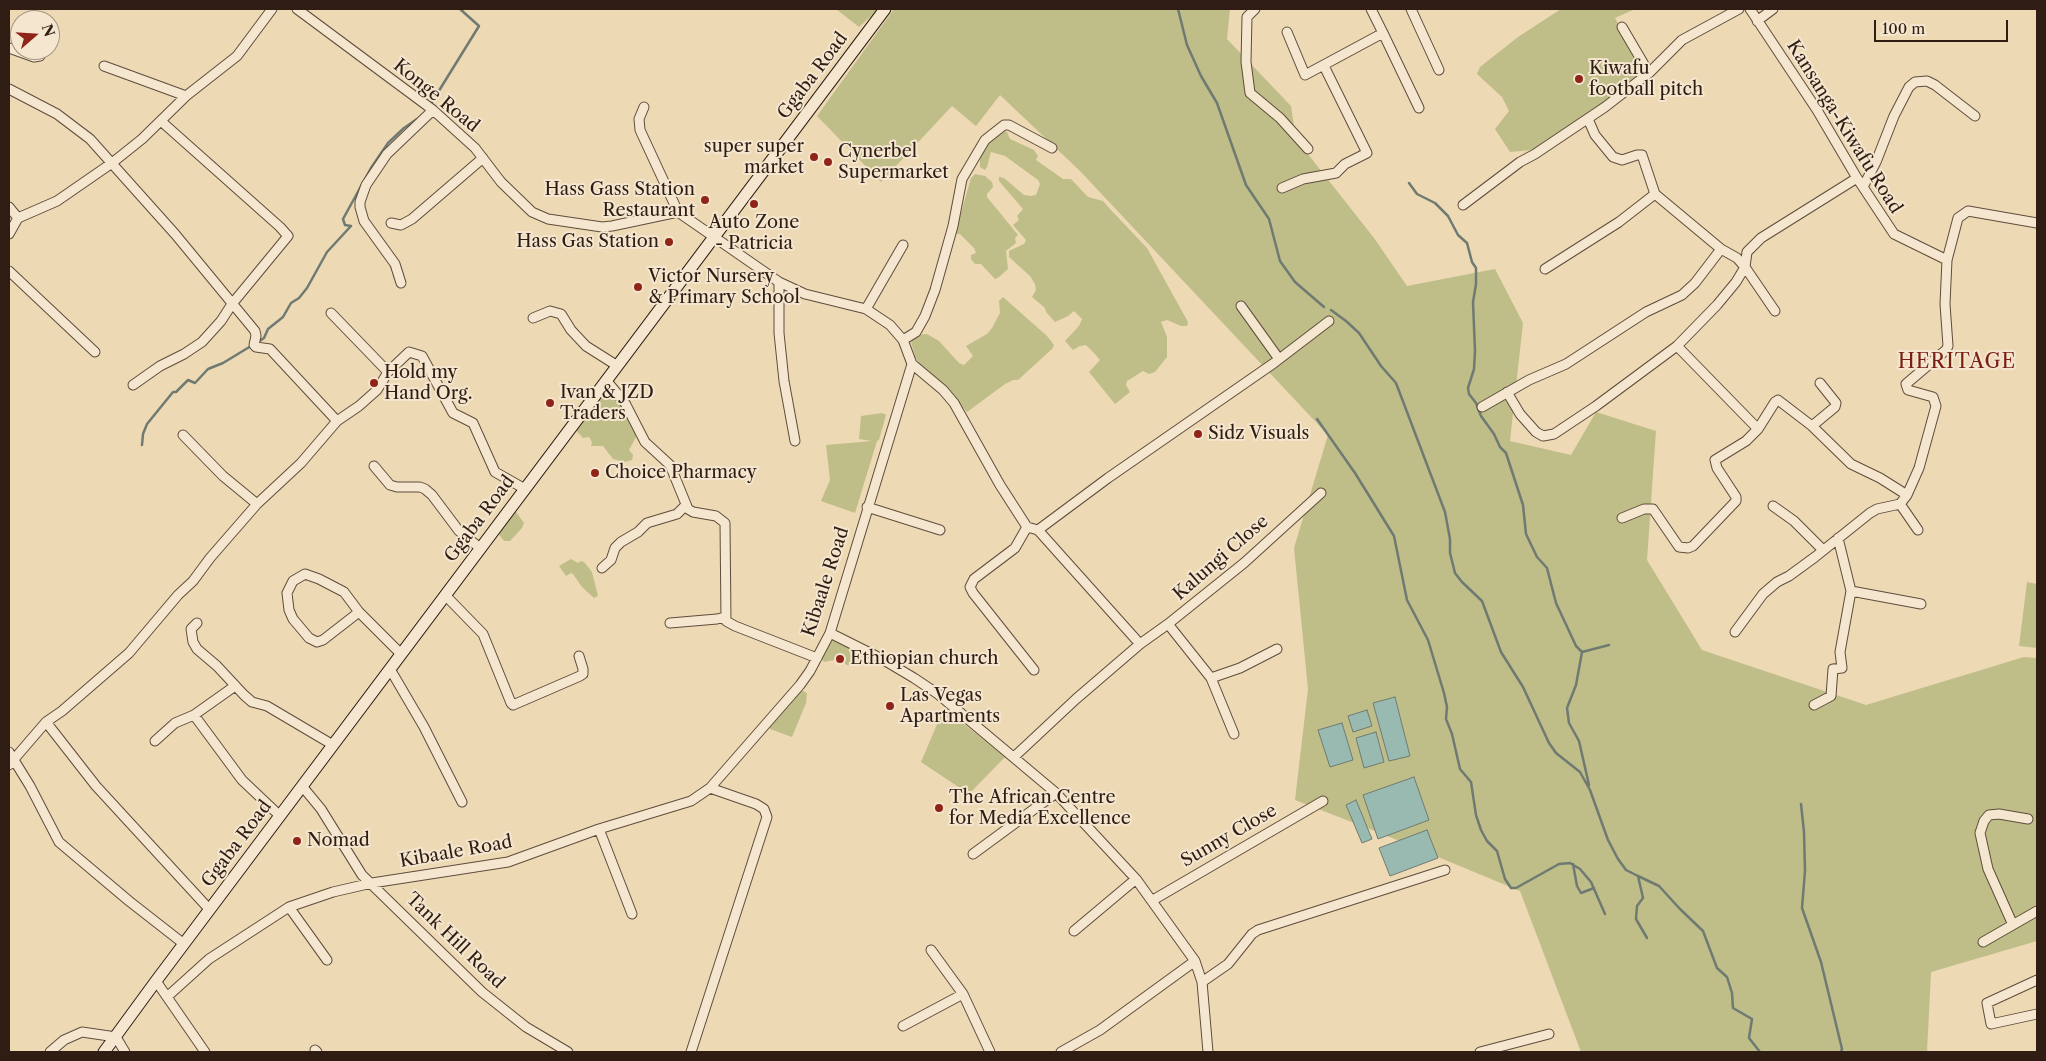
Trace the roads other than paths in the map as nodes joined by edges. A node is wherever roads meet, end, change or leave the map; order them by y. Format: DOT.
graph roads {
  1 [pos="272,9"];
  2 [pos="296,9"];
  3 [pos="885,9"];
  4 [pos="1255,9"];
  5 [pos="1371,9"];
  6 [pos="1412,9"];
  7 [pos="1740,9"];
  8 [pos="1750,9"];
  9 [pos="1773,9"];
  10 [pos="1757,21"];
  11 [pos="1622,27"];
  12 [pos="1287,32"];
  13 [pos="1383,33"];
  14 [pos="104,66"];
  15 [pos="1324,66"];
  16 [pos="1439,70"];
  17 [pos="1649,73"];
  18 [pos="9,89"];
  19 [pos="186,96"];
  20 [pos="644,107"];
  21 [pos="1419,108"];
  22 [pos="434,110"];
  23 [pos="1975,116"];
  24 [pos="1588,119"];
  25 [pos="162,122"];
  26 [pos="1052,148"];
  27 [pos="1308,149"];
  28 [pos="483,158"];
  29 [pos="112,163"];
  30 [pos="1857,178"];
  31 [pos="1863,187"];
  32 [pos="1282,188"];
  33 [pos="1655,194"];
  34 [pos="1463,205"];
  35 [pos="9,207"];
  36 [pos="678,212"];
  37 [pos="18,218"];
  38 [pos="391,223"];
  39 [pos="2037,223"];
  40 [pos="9,234"];
  41 [pos="715,236"];
  42 [pos="903,246"];
  43 [pos="1721,249"];
  44 [pos="1946,260"];
  45 [pos="1745,267"];
  46 [pos="1545,269"];
  47 [pos="9,271"];
  48 [pos="779,282"];
  49 [pos="401,283"];
  50 [pos="232,304"];
  51 [pos="1240,306"];
  52 [pos="866,309"];
  53 [pos="1775,311"];
  54 [pos="331,313"];
  55 [pos="533,318"];
  56 [pos="1329,321"];
  57 [pos="903,340"];
  58 [pos="1677,346"];
  59 [pos="95,352"];
  60 [pos="1279,359"];
  61 [pos="912,364"];
  62 [pos="616,365"];
  63 [pos="388,372"];
  64 [pos="606,380"];
  65 [pos="1820,383"];
  66 [pos="133,386"];
  67 [pos="1507,392"];
  68 [pos="1482,407"];
  69 [pos="337,421"];
  70 [pos="1812,426"];
  71 [pos="1758,429"];
  72 [pos="183,436"];
  73 [pos="794,441"];
  74 [pos="374,466"];
  75 [pos="525,489"];
  76 [pos="1321,493"];
  77 [pos="1907,495"];
  78 [pos="258,504"];
  79 [pos="1900,504"];
  80 [pos="686,506"];
  81 [pos="1774,506"];
  82 [pos="867,507"];
  83 [pos="1622,518"];
  84 [pos="1027,527"];
  85 [pos="940,530"];
  86 [pos="1038,530"];
  87 [pos="1918,530"];
  88 [pos="1838,538"];
  89 [pos="480,548"];
  90 [pos="1823,550"];
  91 [pos="602,568"];
  92 [pos="1851,591"];
  93 [pos="445,595"];
  94 [pos="1921,604"];
  95 [pos="359,612"];
  96 [pos="725,617"];
  97 [pos="197,623"];
  98 [pos="670,623"];
  99 [pos="1168,624"];
  100 [pos="1735,632"];
  101 [pos="830,633"];
  102 [pos="1140,644"];
  103 [pos="1277,649"];
  104 [pos="401,654"];
  105 [pos="579,656"];
  106 [pos="817,658"];
  107 [pos="390,668"];
  108 [pos="1034,670"];
  109 [pos="1211,678"];
  110 [pos="235,686"];
  111 [pos="1814,705"];
  112 [pos="194,715"];
  113 [pos="46,722"];
  114 [pos="1234,734"];
  115 [pos="155,741"];
  116 [pos="332,745"];
  117 [pos="10,758"];
  118 [pos="1014,758"];
  119 [pos="302,786"];
  120 [pos="710,788"];
  121 [pos="1056,793"];
  122 [pos="1323,801"];
  123 [pos="462,802"];
  124 [pos="280,816"];
  125 [pos="2028,819"];
  126 [pos="599,829"];
  127 [pos="973,854"];
  128 [pos="1444,870"];
  129 [pos="1136,878"];
  130 [pos="372,883"];
  131 [pos="1153,900"];
  132 [pos="289,906"];
  133 [pos="210,910"];
  134 [pos="2037,911"];
  135 [pos="632,914"];
  136 [pos="2013,925"];
  137 [pos="1074,931"];
  138 [pos="1983,942"];
  139 [pos="184,944"];
  140 [pos="931,950"];
  141 [pos="327,960"];
  142 [pos="1195,961"];
  143 [pos="156,980"];
  144 [pos="2037,980"];
  145 [pos="1202,982"];
  146 [pos="963,994"];
  147 [pos="168,996"];
  148 [pos="2037,1014"];
  149 [pos="903,1026"];
  150 [pos="1549,1034"];
  151 [pos="116,1037"];
  152 [pos="50,1052"];
  153 [pos="104,1052"];
  154 [pos="125,1052"];
  155 [pos="205,1052"];
  156 [pos="568,1052"];
  157 [pos="691,1052"];
  158 [pos="990,1052"];
  159 [pos="1061,1052"];
  160 [pos="1208,1052"];
  161 [pos="1480,1052"];
  1 -- 19 [label="street"];
  2 -- 22 [label="street, Konge Road"];
  3 -- 41 [label="main road, Ggaba Road"];
  4 -- 27 [label="street"];
  5 -- 13 [label="street"];
  6 -- 16 [label="street"];
  7 -- 17 [label="street"];
  8 -- 10 [label="street, Kansanga-Kiwafu Road"];
  9 -- 10 [label="street"];
  10 -- 30 [label="street, Kansanga-Kiwafu Road"];
  11 -- 17 [label="street"];
  12 -- 15 [label="street"];
  13 -- 15 [label="street"];
  13 -- 21 [label="street"];
  14 -- 19 [label="street"];
  15 -- 32 [label="street"];
  17 -- 24 [label="street"];
  18 -- 29 [label="street"];
  19 -- 25 [label="street"];
  20 -- 36 [label="street"];
  22 -- 28 [label="street, Konge Road"];
  22 -- 49 [label="street"];
  23 -- 31 [label="street"];
  24 -- 33 [label="street"];
  24 -- 34 [label="street"];
  25 -- 29 [label="street"];
  25 -- 50 [label="street"];
  26 -- 57 [label="street"];
  28 -- 36 [label="street, Konge Road"];
  28 -- 38 [label="street"];
  29 -- 37 [label="street"];
  29 -- 50 [label="street"];
  30 -- 31 [label="street, Kansanga-Kiwafu Road"];
  30 -- 45 [label="street"];
  31 -- 44 [label="street, Kansanga-Kiwafu Road"];
  33 -- 43 [label="street"];
  33 -- 46 [label="street"];
  35 -- 37 [label="street"];
  36 -- 41 [label="street"];
  37 -- 40 [label="street"];
  39 -- 44 [label="street"];
  41 -- 48 [label="street"];
  41 -- 62 [label="main road, Ggaba Road"];
  42 -- 52 [label="street"];
  43 -- 45 [label="street"];
  43 -- 67 [label="street"];
  44 -- 77 [label="street"];
  45 -- 53 [label="street"];
  45 -- 58 [label="street"];
  47 -- 59 [label="street"];
  48 -- 52 [label="street"];
  48 -- 73 [label="street"];
  50 -- 66 [label="street"];
  50 -- 69 [label="street"];
  51 -- 60 [label="street"];
  52 -- 57 [label="street"];
  54 -- 63 [label="street"];
  55 -- 62 [label="street"];
  56 -- 60 [label="street"];
  57 -- 61 [label="street"];
  58 -- 67 [label="street"];
  58 -- 71 [label="street"];
  60 -- 86 [label="street"];
  61 -- 82 [label="street, Kibaale Road"];
  61 -- 84 [label="street"];
  62 -- 64 [label="main road, Ggaba Road"];
  63 -- 69 [label="street"];
  63 -- 75 [label="street"];
  64 -- 75 [label="main road, Ggaba Road"];
  64 -- 80 [label="street"];
  65 -- 70 [label="street"];
  67 -- 68 [label="street"];
  69 -- 78 [label="street"];
  70 -- 71 [label="street"];
  70 -- 77 [label="street"];
  71 -- 83 [label="street"];
  72 -- 78 [label="street"];
  74 -- 89 [label="street"];
  75 -- 89 [label="main road, Ggaba Road"];
  76 -- 99 [label="street, Kalungi Close"];
  77 -- 79 [label="street"];
  78 -- 113 [label="street"];
  79 -- 87 [label="street"];
  79 -- 88 [label="street"];
  80 -- 91 [label="street"];
  80 -- 96 [label="street"];
  81 -- 90 [label="street"];
  82 -- 85 [label="street"];
  82 -- 101 [label="street, Kibaale Road"];
  84 -- 86 [label="street"];
  84 -- 108 [label="street"];
  86 -- 102 [label="street"];
  88 -- 90 [label="street"];
  88 -- 92 [label="street"];
  89 -- 93 [label="main road, Ggaba Road"];
  90 -- 100 [label="street"];
  92 -- 94 [label="street"];
  92 -- 111 [label="street"];
  93 -- 104 [label="main road, Ggaba Road"];
  93 -- 105 [label="street"];
  95 -- 95 [label="street"];
  95 -- 104 [label="street"];
  96 -- 98 [label="street"];
  96 -- 106 [label="street"];
  97 -- 110 [label="street"];
  99 -- 102 [label="street, Kalungi Close"];
  99 -- 109 [label="street"];
  101 -- 106 [label="street, Kibaale Road"];
  101 -- 118 [label="street"];
  102 -- 118 [label="street, Kalungi Close"];
  103 -- 109 [label="street"];
  104 -- 107 [label="main road, Ggaba Road"];
  106 -- 120 [label="street, Kibaale Road"];
  107 -- 116 [label="main road, Ggaba Road"];
  107 -- 123 [label="street"];
  109 -- 114 [label="street"];
  110 -- 112 [label="street"];
  110 -- 116 [label="street"];
  112 -- 115 [label="street"];
  112 -- 124 [label="street"];
  113 -- 117 [label="street"];
  113 -- 133 [label="street"];
  116 -- 119 [label="main road, Ggaba Road"];
  117 -- 139 [label="street"];
  118 -- 121 [label="street"];
  119 -- 124 [label="main road, Ggaba Road"];
  119 -- 130 [label="street, Tank Hill Road"];
  120 -- 126 [label="street, Kibaale Road"];
  120 -- 157 [label="street"];
  121 -- 127 [label="street"];
  121 -- 129 [label="street"];
  122 -- 131 [label="street, Sunny Close"];
  124 -- 133 [label="main road, Ggaba Road"];
  125 -- 136 [label="street"];
  126 -- 130 [label="street, Kibaale Road"];
  126 -- 135 [label="street"];
  128 -- 145 [label="street"];
  129 -- 131 [label="street"];
  129 -- 137 [label="street"];
  130 -- 132 [label="street, Kibaale Road"];
  130 -- 156 [label="street, Tank Hill Road"];
  131 -- 142 [label="street"];
  132 -- 141 [label="street"];
  132 -- 147 [label="street, Kibaale Road"];
  133 -- 139 [label="main road, Ggaba Road"];
  134 -- 136 [label="street"];
  136 -- 138 [label="street"];
  139 -- 143 [label="main road, Ggaba Road"];
  140 -- 146 [label="street"];
  142 -- 145 [label="street"];
  142 -- 159 [label="street"];
  143 -- 147 [label="street"];
  143 -- 151 [label="main road, Ggaba Road"];
  144 -- 148 [label="street"];
  145 -- 160 [label="street"];
  146 -- 149 [label="street"];
  146 -- 158 [label="street"];
  147 -- 155 [label="street"];
  150 -- 161 [label="street"];
  151 -- 152 [label="street"];
  151 -- 153 [label="main road, Ggaba Road"];
  151 -- 154 [label="street"];
}
